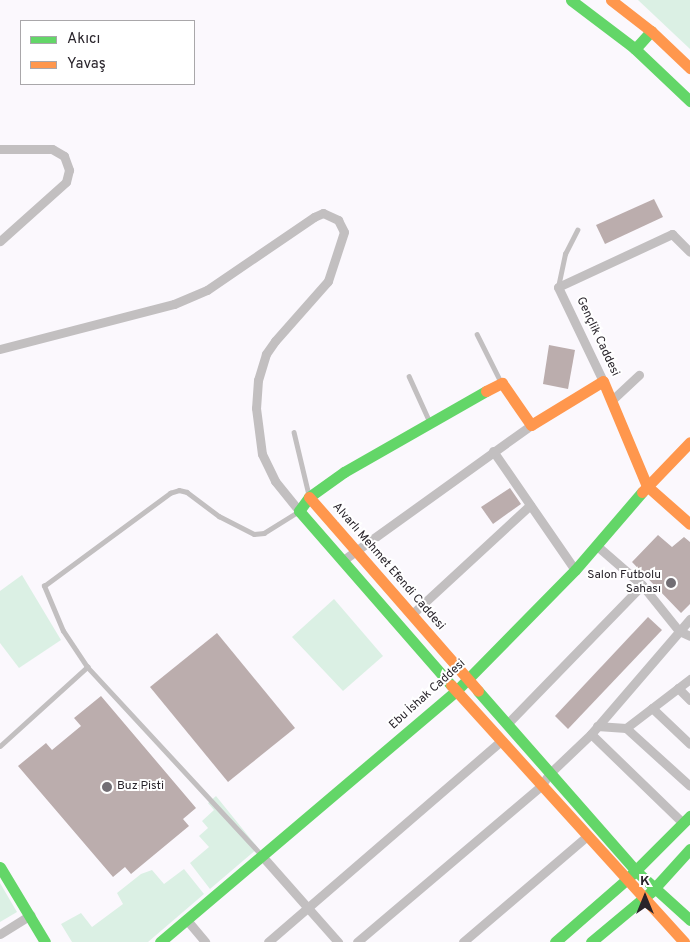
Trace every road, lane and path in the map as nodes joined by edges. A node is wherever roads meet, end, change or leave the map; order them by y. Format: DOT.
graph roads {
  1 [pos="571,0"];
  2 [pos="611,0"];
  3 [pos="651,32"];
  4 [pos="635,49"];
  5 [pos="690,68"];
  6 [pos="690,101"];
  7 [pos="0,149"];
  8 [pos="577,230"];
  9 [pos="0,241"];
  10 [pos="690,252"];
  11 [pos="558,286"];
  12 [pos="477,334"];
  13 [pos="0,349"];
  14 [pos="638,375"];
  15 [pos="409,376"];
  16 [pos="603,381"];
  17 [pos="502,383"];
  18 [pos="612,400"];
  19 [pos="430,422"];
  20 [pos="531,425"];
  21 [pos="294,432"];
  22 [pos="690,442"];
  23 [pos="493,451"];
  24 [pos="647,486"];
  25 [pos="309,497"];
  26 [pos="530,505"];
  27 [pos="299,511"];
  28 [pos="690,524"];
  29 [pos="596,545"];
  30 [pos="354,551"];
  31 [pos="342,561"];
  32 [pos="575,570"];
  33 [pos="642,585"];
  34 [pos="411,615"];
  35 [pos="690,619"];
  36 [pos="679,631"];
  37 [pos="690,636"];
  38 [pos="87,667"];
  39 [pos="468,679"];
  40 [pos="690,679"];
  41 [pos="678,688"];
  42 [pos="456,691"];
  43 [pos="690,700"];
  44 [pos="652,708"];
  45 [pos="507,724"];
  46 [pos="626,728"];
  47 [pos="594,730"];
  48 [pos="501,741"];
  49 [pos="690,744"];
  50 [pos="0,746"];
  51 [pos="549,774"];
  52 [pos="541,786"];
  53 [pos="690,786"];
  54 [pos="687,820"];
  55 [pos="587,836"];
  56 [pos="690,849"];
  57 [pos="262,856"];
  58 [pos="0,868"];
  59 [pos="636,871"];
  60 [pos="626,880"];
  61 [pos="655,887"];
  62 [pos="644,899"];
  63 [pos="309,907"];
  64 [pos="31,915"];
  65 [pos="186,919"];
  66 [pos="690,920"];
  67 [pos="0,934"];
  68 [pos="45,942"];
  69 [pos="160,942"];
  70 [pos="204,942"];
  71 [pos="268,942"];
  72 [pos="338,942"];
  73 [pos="357,942"];
  74 [pos="463,942"];
  75 [pos="555,942"];
  76 [pos="590,942"];
  77 [pos="684,942"];
  1 -- 4 [label="street"];
  2 -- 3 [label="street"];
  3 -- 4 [label="street"];
  3 -- 5 [label="street"];
  4 -- 6 [label="street"];
  7 -- 9 [label="street"];
  8 -- 11 [label="lane"];
  10 -- 11 [label="street"];
  11 -- 16 [label="street, Gençlik Caddesi"];
  12 -- 17 [label="lane"];
  13 -- 27 [label="street"];
  14 -- 18 [label="street"];
  15 -- 19 [label="lane"];
  16 -- 18 [label="street, Gençlik Caddesi"];
  16 -- 20 [label="street"];
  17 -- 19 [label="street"];
  17 -- 20 [label="street"];
  18 -- 24 [label="street, Gençlik Caddesi"];
  19 -- 25 [label="street"];
  20 -- 23 [label="street"];
  21 -- 25 [label="lane"];
  22 -- 24 [label="street, Ebu İshak Caddesi"];
  23 -- 26 [label="street"];
  23 -- 30 [label="street"];
  24 -- 28 [label="street, Gençlik Caddesi"];
  24 -- 29 [label="street, Ebu İshak Caddesi"];
  25 -- 27 [label="street"];
  25 -- 30 [label="street, Alvarlı Mehmet Efendi Caddesi"];
  26 -- 32 [label="street"];
  26 -- 34 [label="street"];
  27 -- 31 [label="street"];
  27 -- 38 [label="lane"];
  29 -- 32 [label="street, Ebu İshak Caddesi"];
  29 -- 33 [label="street"];
  30 -- 31 [label="street"];
  30 -- 34 [label="street, Alvarlı Mehmet Efendi Caddesi"];
  31 -- 42 [label="street"];
  32 -- 39 [label="street, Ebu İshak Caddesi"];
  33 -- 36 [label="street"];
  33 -- 45 [label="street"];
  34 -- 39 [label="street, Alvarlı Mehmet Efendi Caddesi"];
  35 -- 36 [label="street"];
  36 -- 37 [label="street"];
  36 -- 47 [label="street"];
  38 -- 50 [label="lane"];
  38 -- 57 [label="lane"];
  39 -- 42 [label="street, Ebu İshak Caddesi"];
  39 -- 45 [label="street, Alvarlı Mehmet Efendi Caddesi"];
  40 -- 41 [label="street"];
  41 -- 43 [label="street"];
  41 -- 44 [label="street"];
  42 -- 48 [label="street"];
  42 -- 57 [label="street, Ebu İshak Caddesi"];
  44 -- 46 [label="street"];
  44 -- 49 [label="street"];
  45 -- 51 [label="street, Alvarlı Mehmet Efendi Caddesi"];
  46 -- 47 [label="street"];
  46 -- 53 [label="street"];
  47 -- 51 [label="street"];
  47 -- 54 [label="street"];
  48 -- 52 [label="street"];
  48 -- 63 [label="street"];
  51 -- 52 [label="street"];
  51 -- 59 [label="street, Alvarlı Mehmet Efendi Caddesi"];
  52 -- 55 [label="street"];
  52 -- 73 [label="street"];
  54 -- 59 [label="street"];
  55 -- 60 [label="street"];
  55 -- 74 [label="street"];
  56 -- 61 [label="street"];
  57 -- 63 [label="street"];
  57 -- 65 [label="street, Ebu İshak Caddesi"];
  58 -- 64 [label="street"];
  59 -- 60 [label="street"];
  59 -- 61 [label="street, Alvarlı Mehmet Efendi Caddesi"];
  60 -- 62 [label="street"];
  60 -- 75 [label="street"];
  61 -- 62 [label="street"];
  61 -- 66 [label="street, Alvarlı Mehmet Efendi Caddesi"];
  62 -- 76 [label="street"];
  62 -- 77 [label="street"];
  63 -- 71 [label="street"];
  63 -- 72 [label="street"];
  64 -- 67 [label="street"];
  64 -- 68 [label="street"];
  65 -- 69 [label="street, Ebu İshak Caddesi"];
  65 -- 70 [label="street"];
}
